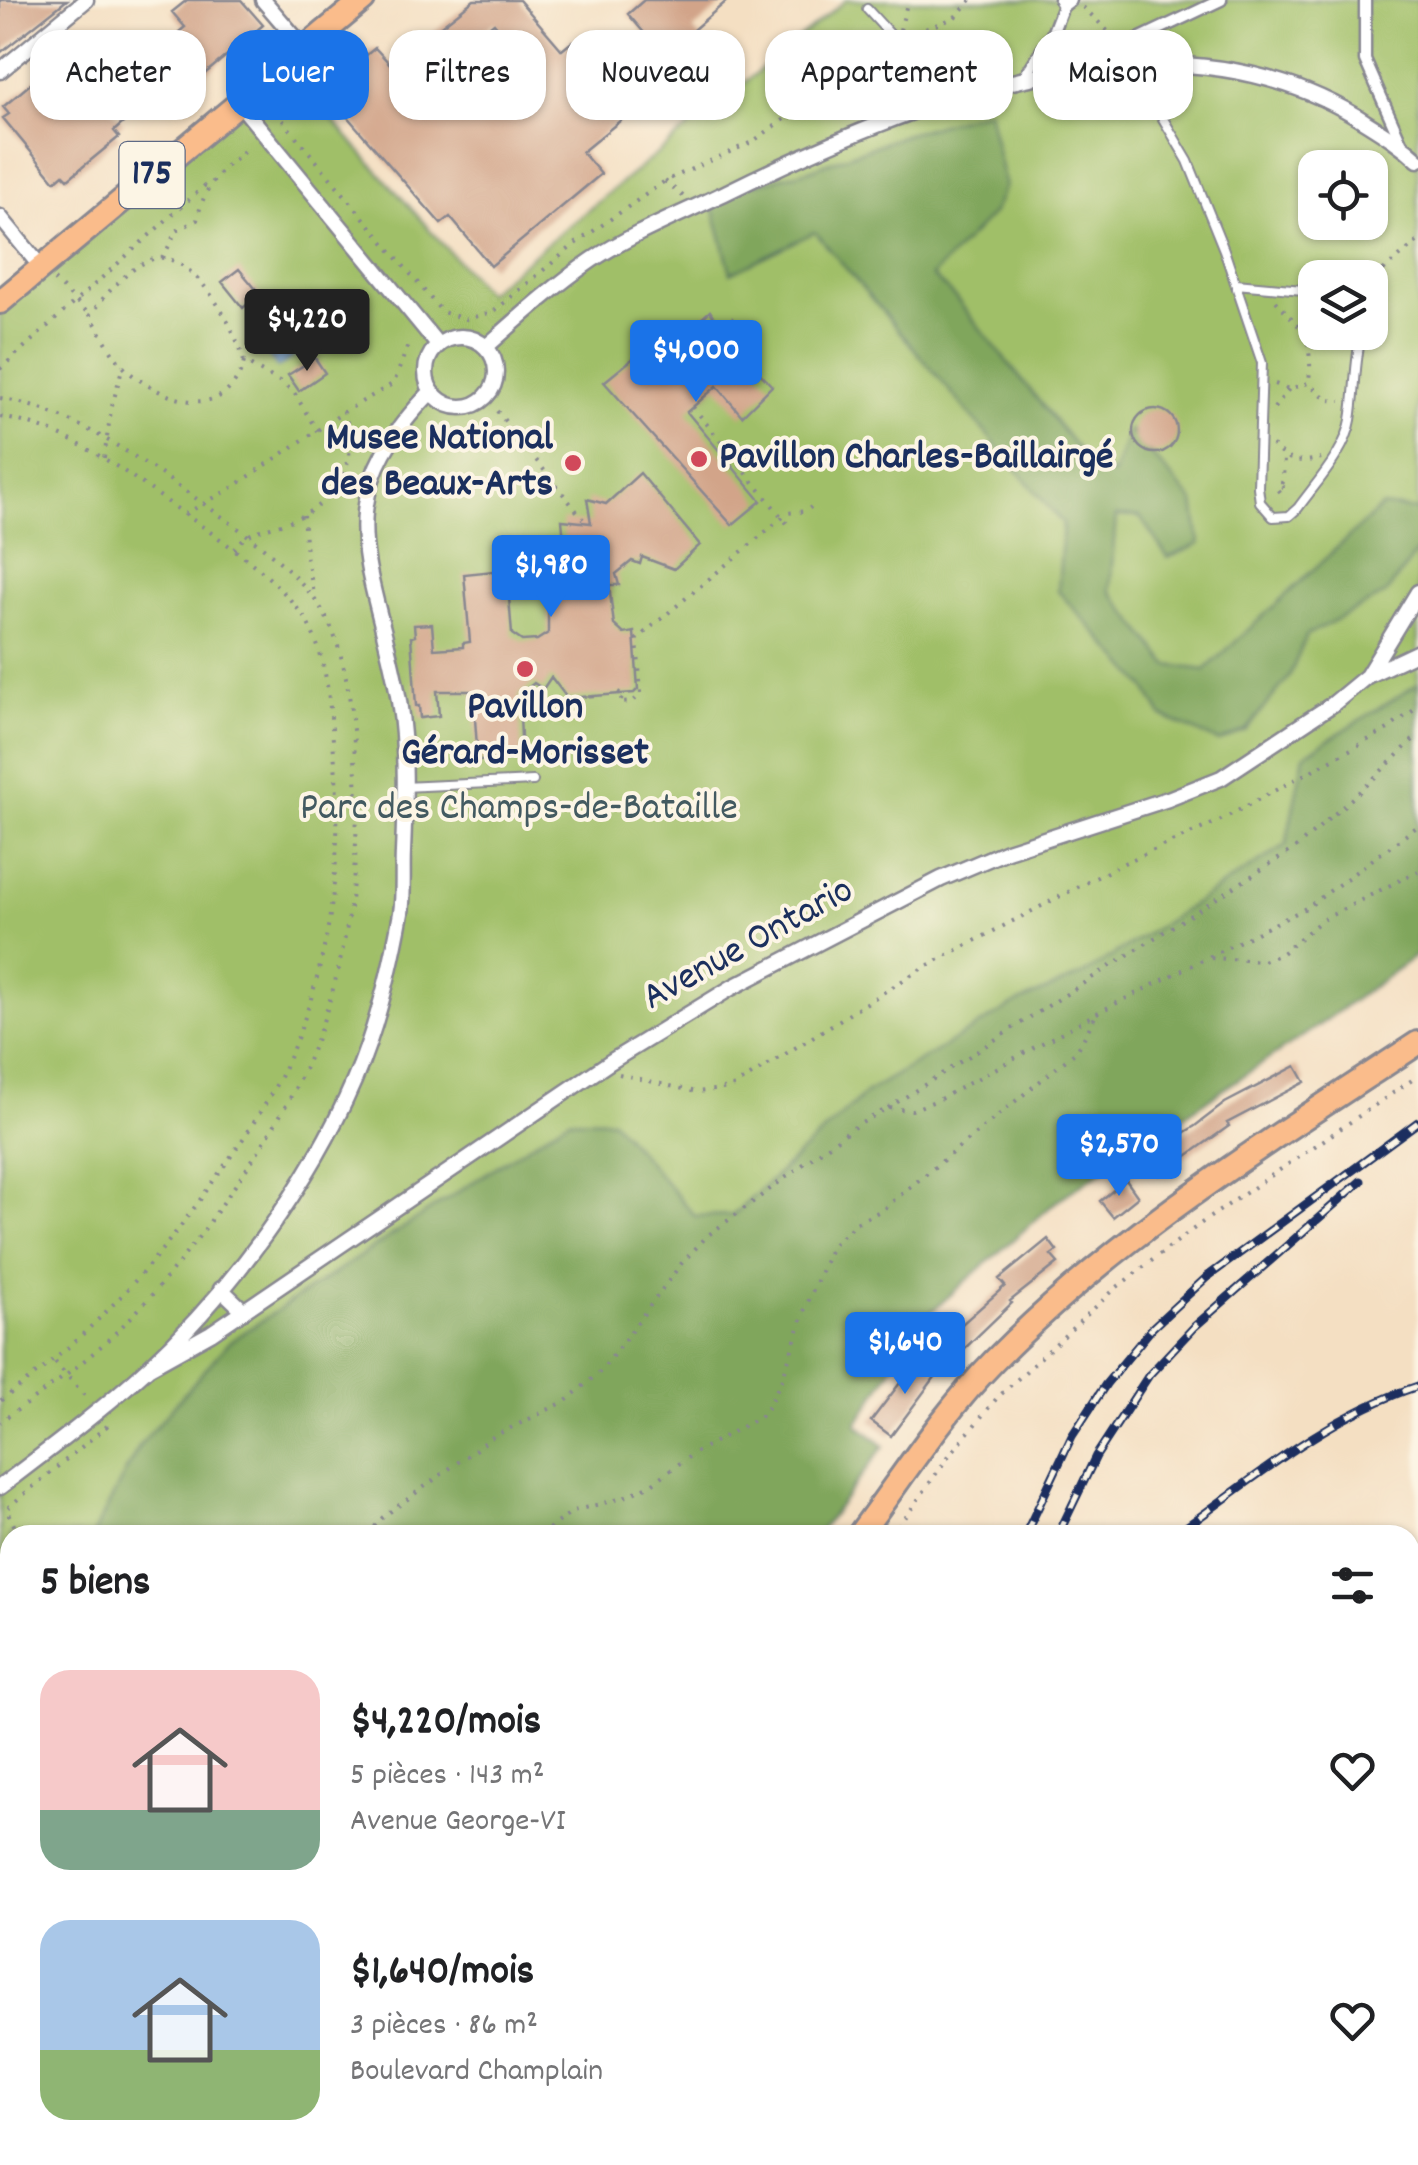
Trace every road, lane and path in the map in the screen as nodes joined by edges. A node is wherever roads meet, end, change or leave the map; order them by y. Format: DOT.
graph roads {
  1 [pos="86,0"];
  2 [pos="263,0"];
  3 [pos="363,0"];
  4 [pos="908,0"];
  5 [pos="971,0"];
  6 [pos="1221,0"];
  7 [pos="1365,0"];
  8 [pos="1067,1"];
  9 [pos="868,10"];
  10 [pos="289,30"];
  11 [pos="326,30"];
  12 [pos="887,30"];
  13 [pos="900,30"];
  14 [pos="923,30"];
  15 [pos="1101,30"];
  16 [pos="1155,30"];
  17 [pos="1193,67"];
  18 [pos="0,71"];
  19 [pos="1033,77"];
  20 [pos="1023,79"];
  21 [pos="1013,82"];
  22 [pos="226,114"];
  23 [pos="253,120"];
  24 [pos="282,120"];
  25 [pos="783,120"];
  26 [pos="895,120"];
  27 [pos="1165,120"];
  28 [pos="1402,144"];
  29 [pos="246,149"];
  30 [pos="1418,160"];
  31 [pos="212,180"];
  32 [pos="666,180"];
  33 [pos="696,207"];
  34 [pos="0,217"];
  35 [pos="1418,241"];
  36 [pos="163,258"];
  37 [pos="1388,266"];
  38 [pos="41,268"];
  39 [pos="1236,284"];
  40 [pos="1298,290"];
  41 [pos="1240,298"];
  42 [pos="74,301"];
  43 [pos="0,302"];
  44 [pos="90,315"];
  45 [pos="1298,325"];
  46 [pos="408,345"];
  47 [pos="438,345"];
  48 [pos="486,347"];
  49 [pos="1310,350"];
  50 [pos="1360,350"];
  51 [pos="244,362"];
  52 [pos="123,364"];
  53 [pos="0,369"];
  54 [pos="1262,370"];
  55 [pos="1308,383"];
  56 [pos="1289,389"];
  57 [pos="431,392"];
  58 [pos="1354,396"];
  59 [pos="0,398"];
  60 [pos="693,408"];
  61 [pos="497,411"];
  62 [pos="1272,411"];
  63 [pos="344,412"];
  64 [pos="0,417"];
  65 [pos="317,431"];
  66 [pos="107,438"];
  67 [pos="1268,438"];
  68 [pos="1343,442"];
  69 [pos="104,458"];
  70 [pos="1284,458"];
  71 [pos="1282,486"];
  72 [pos="203,504"];
  73 [pos="811,507"];
  74 [pos="184,514"];
  75 [pos="303,514"];
  76 [pos="782,518"];
  77 [pos="583,519"];
  78 [pos="790,526"];
  79 [pos="246,534"];
  80 [pos="234,549"];
  81 [pos="1418,592"];
  82 [pos="316,603"];
  83 [pos="1418,652"];
  84 [pos="1367,676"];
  85 [pos="618,692"];
  86 [pos="1418,707"];
  87 [pos="1418,734"];
  88 [pos="533,782"];
  89 [pos="403,787"];
  90 [pos="1418,826"];
  91 [pos="1418,871"];
  92 [pos="1206,957"];
  93 [pos="1098,1014"];
  94 [pos="1418,1043"];
  95 [pos="610,1062"];
  96 [pos="1418,1076"];
  97 [pos="888,1108"];
  98 [pos="222,1289"];
  99 [pos="244,1311"];
  100 [pos="55,1362"];
  101 [pos="148,1368"];
  102 [pos="66,1374"];
  103 [pos="84,1395"];
  104 [pos="0,1400"];
  105 [pos="0,1422"];
  106 [pos="107,1422"];
  107 [pos="0,1487"];
  108 [pos="14,1525"];
  109 [pos="376,1525"];
  110 [pos="554,1525"];
  111 [pos="866,1525"];
  112 [pos="900,1525"];
  1 -- 18 [label="street"];
  2 -- 10 [label="street"];
  3 -- 11 [label="main road, 175"];
  4 -- 13 [label="path"];
  5 -- 14 [label="path"];
  6 -- 16 [label="street"];
  7 -- 28 [label="street"];
  8 -- 15 [label="path"];
  8 -- 20 [label="street"];
  9 -- 12 [label="lane"];
  17 -- 28 [label="street"];
  19 -- 20 [label="street"];
  20 -- 21 [label="street"];
  22 -- 38 [label="main road, 175"];
  23 -- 47 [label="street"];
  24 -- 32 [label="path"];
  25 -- 32 [label="path"];
  26 -- 33 [label="street"];
  27 -- 39 [label="lane"];
  28 -- 30 [label="street"];
  29 -- 31 [label="path"];
  31 -- 36 [label="path"];
  31 -- 42 [label="path"];
  32 -- 33 [label="path"];
  33 -- 48 [label="street"];
  34 -- 38 [label="street"];
  35 -- 37 [label="path"];
  36 -- 44 [label="path"];
  36 -- 51 [label="path"];
  38 -- 42 [label="path"];
  38 -- 43 [label="main road, 175"];
  39 -- 40 [label="lane"];
  39 -- 41 [label="lane"];
  41 -- 45 [label="path"];
  41 -- 54 [label="lane"];
  42 -- 44 [label="path"];
  42 -- 53 [label="path"];
  44 -- 52 [label="path"];
  46 -- 63 [label="path"];
  47 -- 48 [label="street"];
  47 -- 57 [label="street"];
  48 -- 57 [label="street"];
  49 -- 55 [label="path"];
  50 -- 58 [label="lane"];
  51 -- 52 [label="path"];
  51 -- 65 [label="path"];
  52 -- 66 [label="path"];
  54 -- 56 [label="path"];
  54 -- 68 [label="lane"];
  55 -- 56 [label="path"];
  55 -- 58 [label="path"];
  56 -- 62 [label="path"];
  57 -- 89 [label="street"];
  58 -- 68 [label="lane"];
  59 -- 66 [label="path"];
  60 -- 76 [label="path"];
  61 -- 77 [label="path"];
  63 -- 65 [label="path"];
  63 -- 75 [label="path"];
  64 -- 69 [label="path"];
  65 -- 72 [label="path"];
  66 -- 69 [label="path"];
  66 -- 72 [label="path"];
  67 -- 70 [label="path"];
  68 -- 70 [label="path"];
  69 -- 74 [label="path"];
  70 -- 71 [label="path"];
  72 -- 74 [label="path"];
  72 -- 79 [label="path"];
  73 -- 76 [label="path"];
  74 -- 80 [label="path"];
  75 -- 79 [label="path"];
  75 -- 82 [label="path"];
  76 -- 78 [label="path"];
  76 -- 85 [label="path"];
  79 -- 80 [label="path"];
  79 -- 82 [label="path"];
  80 -- 100 [label="path"];
  81 -- 84 [label="street"];
  82 -- 102 [label="path"];
  83 -- 84 [label="street, Avenue Ontario"];
  84 -- 95 [label="street, Avenue Ontario"];
  86 -- 95 [label="path"];
  87 -- 97 [label="path"];
  88 -- 89 [label="lane"];
  89 -- 98 [label="street"];
  90 -- 92 [label="path"];
  91 -- 92 [label="path"];
  92 -- 93 [label="path"];
  93 -- 97 [label="path"];
  93 -- 110 [label="path"];
  94 -- 111 [label="main road"];
  95 -- 99 [label="street, Avenue Ontario"];
  96 -- 112 [label="path"];
  97 -- 109 [label="path"];
  98 -- 99 [label="street"];
  98 -- 101 [label="street"];
  99 -- 101 [label="street, Avenue Ontario"];
  100 -- 102 [label="path"];
  100 -- 104 [label="path"];
  101 -- 107 [label="street"];
  102 -- 103 [label="path"];
  102 -- 105 [label="path"];
  106 -- 108 [label="path"];
}
